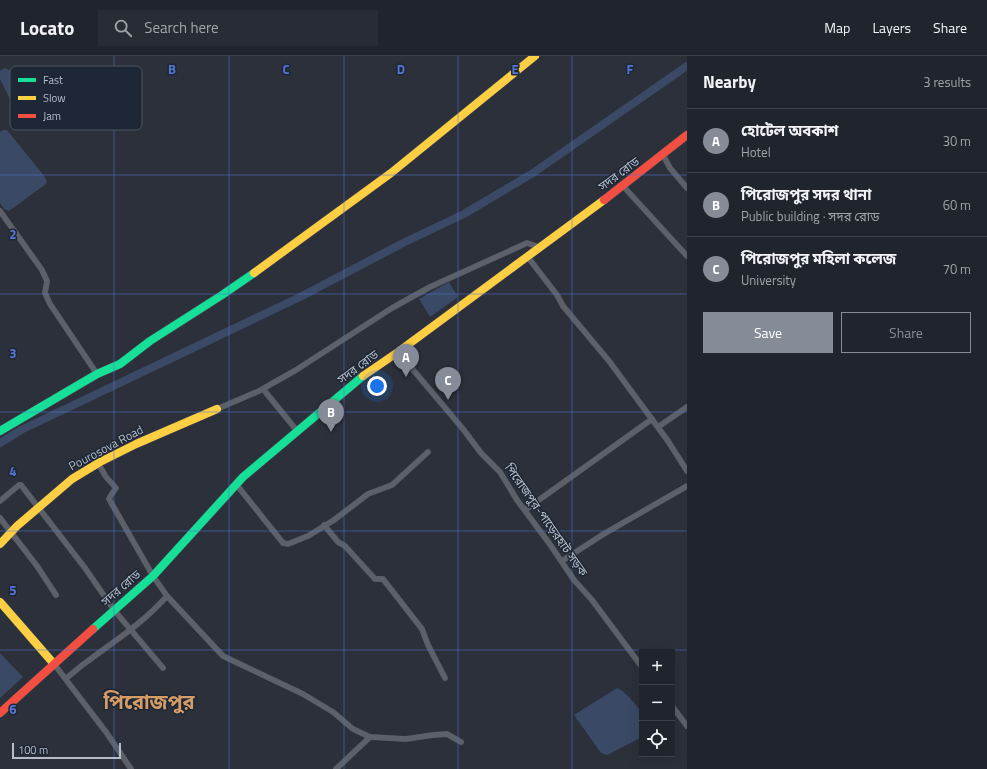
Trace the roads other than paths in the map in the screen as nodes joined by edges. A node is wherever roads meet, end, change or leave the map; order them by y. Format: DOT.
graph roads {
  1 [pos="533,56"];
  2 [pos="687,135"];
  3 [pos="663,155"];
  4 [pos="623,186"];
  5 [pos="687,188"];
  6 [pos="0,212"];
  7 [pos="540,247"];
  8 [pos="527,256"];
  9 [pos="687,256"];
  10 [pos="398,352"];
  11 [pos="97,374"];
  12 [pos="263,389"];
  13 [pos="687,407"];
  14 [pos="217,409"];
  15 [pos="652,420"];
  16 [pos="658,427"];
  17 [pos="0,431"];
  18 [pos="298,432"];
  19 [pos="428,452"];
  20 [pos="98,464"];
  21 [pos="687,471"];
  22 [pos="236,484"];
  23 [pos="687,486"];
  24 [pos="0,501"];
  25 [pos="39,507"];
  26 [pos="525,510"];
  27 [pos="0,518"];
  28 [pos="324,526"];
  29 [pos="11,532"];
  30 [pos="0,544"];
  31 [pos="562,561"];
  32 [pos="153,576"];
  33 [pos="56,595"];
  34 [pos="167,596"];
  35 [pos="0,602"];
  36 [pos="114,610"];
  37 [pos="131,630"];
  38 [pos="639,663"];
  39 [pos="54,664"];
  40 [pos="163,668"];
  41 [pos="66,678"];
  42 [pos="444,678"];
  43 [pos="675,710"];
  44 [pos="0,713"];
  45 [pos="687,726"];
  46 [pos="370,737"];
  47 [pos="460,742"];
  48 [pos="131,769"];
  49 [pos="336,769"];
  1 -- 11 [label="street"];
  2 -- 3 [label="street, সদর রোড"];
  3 -- 4 [label="street, সদর রোড"];
  3 -- 5 [label="street"];
  4 -- 7 [label="street, সদর রোড"];
  4 -- 9 [label="street"];
  6 -- 11 [label="street"];
  7 -- 8 [label="street, সদর রোড"];
  7 -- 12 [label="street"];
  8 -- 10 [label="street, সদর রোড"];
  8 -- 15 [label="street"];
  10 -- 18 [label="street, সদর রোড"];
  10 -- 26 [label="street, পিরোজপুর-পাড়েরহাট সড়ক"];
  11 -- 17 [label="street"];
  12 -- 14 [label="street"];
  12 -- 18 [label="street"];
  13 -- 16 [label="street"];
  14 -- 20 [label="street, Pourosova Road"];
  15 -- 16 [label="street"];
  15 -- 26 [label="street"];
  16 -- 21 [label="street"];
  18 -- 22 [label="street, সদর রোড"];
  19 -- 28 [label="street"];
  20 -- 25 [label="street, Pourosova Road"];
  20 -- 32 [label="street"];
  22 -- 28 [label="street"];
  22 -- 32 [label="street, সদর রোড"];
  23 -- 31 [label="street"];
  24 -- 25 [label="street"];
  25 -- 29 [label="street, Pourosova Road"];
  25 -- 36 [label="street"];
  26 -- 31 [label="street, পিরোজপুর-পাড়েরহাট সড়ক"];
  27 -- 29 [label="street"];
  28 -- 42 [label="street"];
  29 -- 30 [label="street, Pourosova Road"];
  29 -- 33 [label="street"];
  31 -- 38 [label="street, পিরোজপুর-পাড়েরহাট সড়ক"];
  32 -- 34 [label="street"];
  32 -- 36 [label="street, সদর রোড"];
  34 -- 37 [label="street"];
  34 -- 46 [label="street"];
  35 -- 39 [label="street"];
  36 -- 37 [label="street"];
  36 -- 39 [label="street, সদর রোড"];
  37 -- 40 [label="street"];
  37 -- 41 [label="street"];
  39 -- 41 [label="street"];
  39 -- 44 [label="street, সদর রোড"];
  41 -- 48 [label="street"];
  43 -- 45 [label="street"];
  46 -- 47 [label="street"];
  46 -- 49 [label="street"];
}
